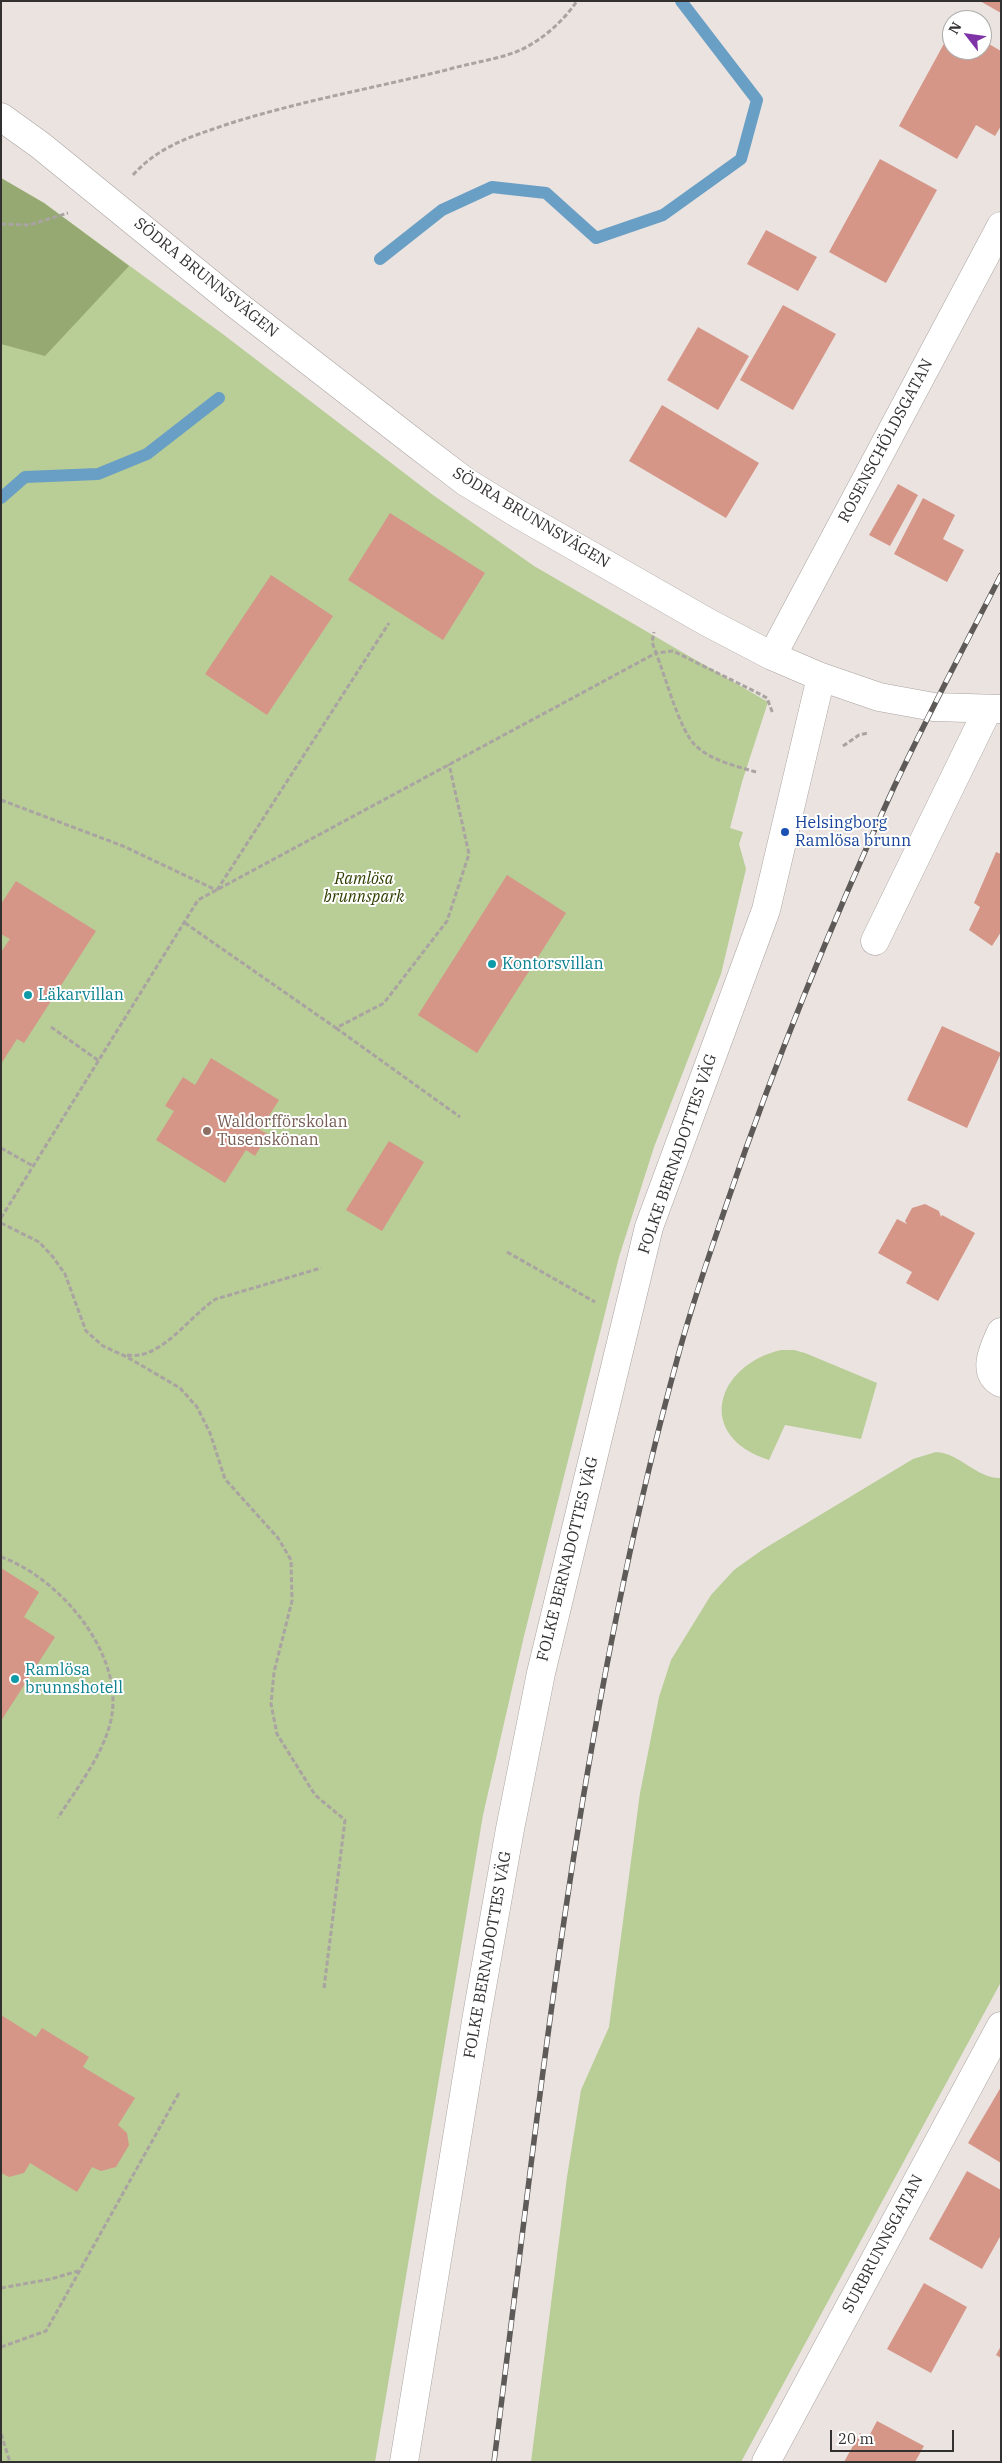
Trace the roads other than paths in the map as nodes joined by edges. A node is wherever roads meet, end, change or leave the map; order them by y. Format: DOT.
graph roads {
  1 [pos="1,117"];
  2 [pos="1001,226"];
  3 [pos="772,656"];
  4 [pos="821,677"];
  5 [pos="994,709"];
  6 [pos="875,941"];
  7 [pos="1001,1332"];
  8 [pos="1001,1383"];
  9 [pos="1001,2026"];
  10 [pos="404,2462"];
  11 [pos="766,2462"];
  1 -- 3 [label="street, SÖDRA BRUNNSVÄGEN"];
  2 -- 3 [label="street, ROSENSCHÖLDSGATAN"];
  3 -- 4 [label="street, SÖDRA BRUNNSVÄGEN"];
  4 -- 5 [label="street, SÖDRA BRUNNSVÄGEN"];
  4 -- 10 [label="street, FOLKE BERNADOTTES VÄG"];
  5 -- 6 [label="street"];
  7 -- 8 [label="street"];
  9 -- 11 [label="street, SURBRUNNSGATAN"];
}
